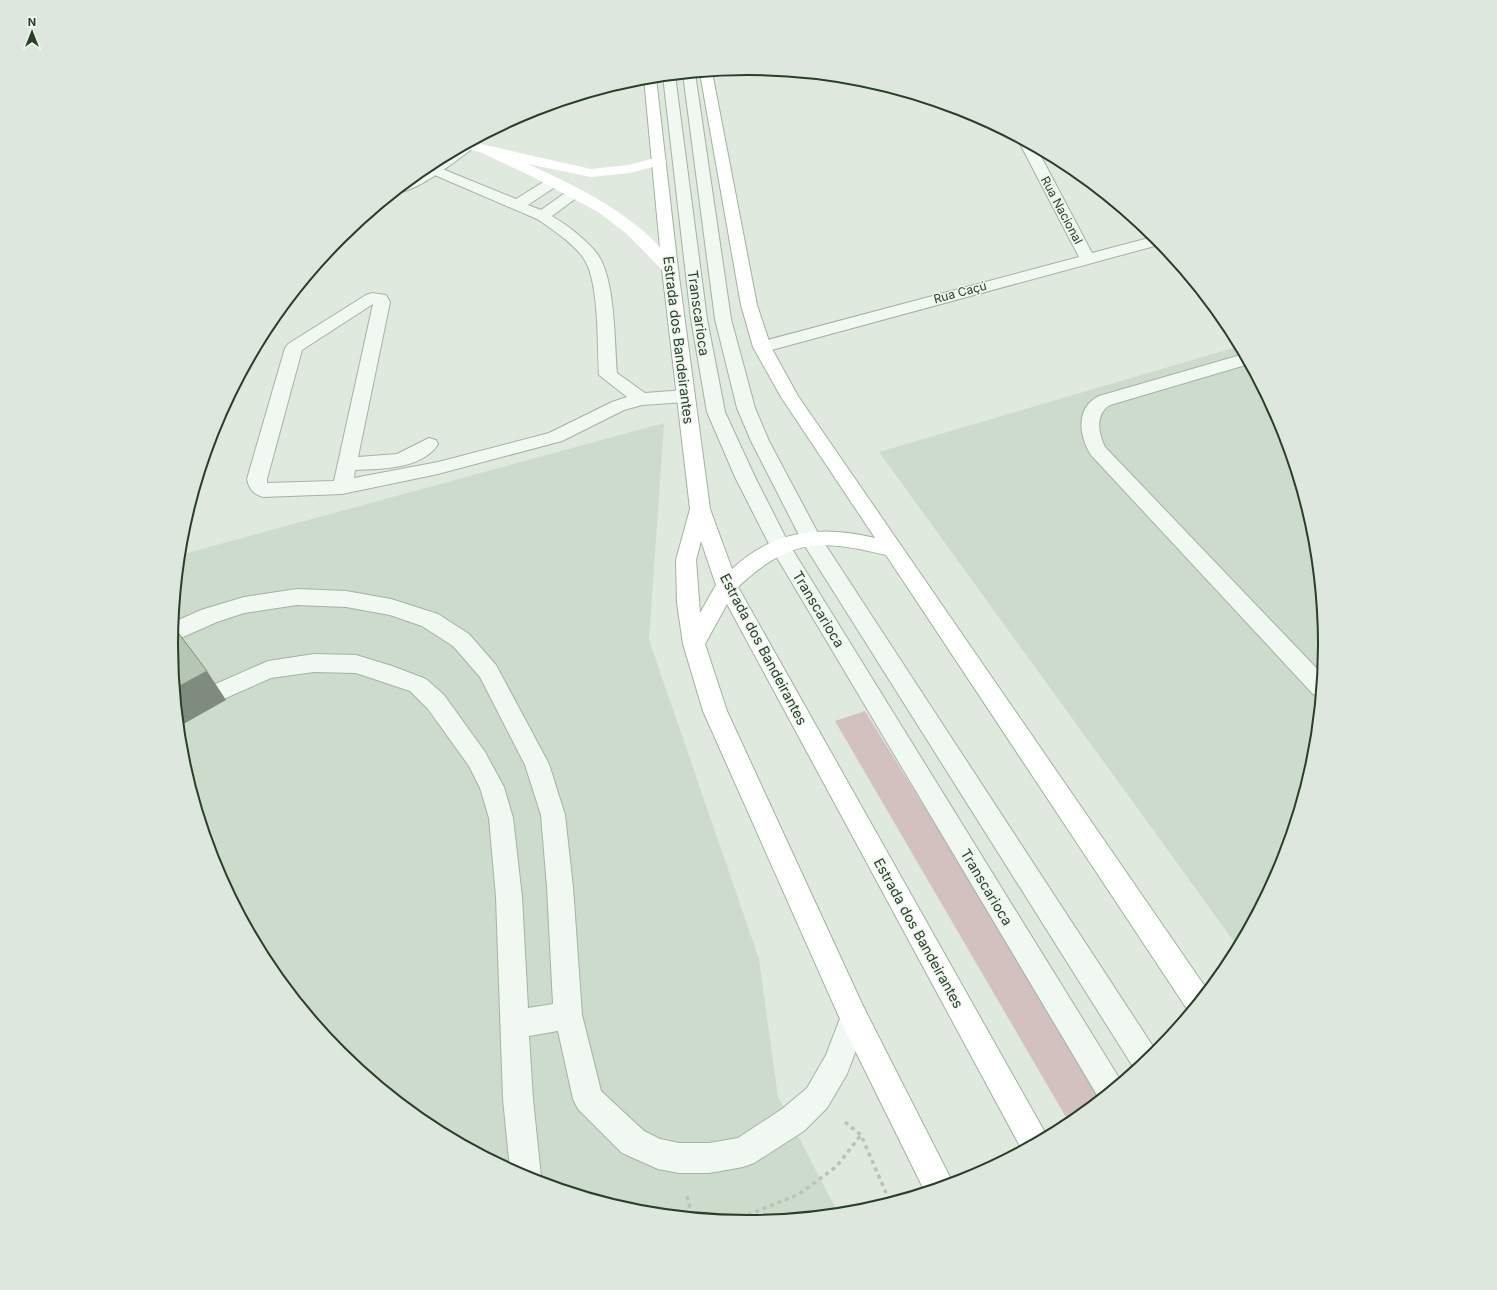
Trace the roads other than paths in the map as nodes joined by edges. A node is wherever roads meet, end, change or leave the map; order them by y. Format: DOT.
graph roads {
  1 [pos="707,76"];
  2 [pos="690,78"];
  3 [pos="669,81"];
  4 [pos="651,84"];
  5 [pos="472,147"];
  6 [pos="1030,149"];
  7 [pos="488,151"];
  8 [pos="659,161"];
  9 [pos="441,166"];
  10 [pos="435,170"];
  11 [pos="429,173"];
  12 [pos="553,182"];
  13 [pos="574,193"];
  14 [pos="517,205"];
  15 [pos="542,216"];
  16 [pos="1152,242"];
  17 [pos="1087,258"];
  18 [pos="670,269"];
  19 [pos="762,346"];
  20 [pos="1242,360"];
  21 [pos="686,396"];
  22 [pos="641,399"];
  23 [pos="429,444"];
  24 [pos="347,464"];
  25 [pos="342,487"];
  26 [pos="700,509"];
  27 [pos="810,538"];
  28 [pos="780,546"];
  29 [pos="894,550"];
  30 [pos="727,585"];
  31 [pos="179,629"];
  32 [pos="694,644"];
  33 [pos="1317,684"];
  34 [pos="219,692"];
  35 [pos="1196,998"];
  36 [pos="568,1015"];
  37 [pos="854,1018"];
  38 [pos="514,1025"];
  39 [pos="1143,1057"];
  40 [pos="1108,1086"];
  41 [pos="1033,1139"];
  42 [pos="525,1170"];
  43 [pos="937,1183"];
  1 -- 19 [label="main road"];
  2 -- 27 [label="street, Transcarioca"];
  3 -- 28 [label="street, Transcarioca"];
  4 -- 8 [label="main road, Estrada dos Bandeirantes"];
  5 -- 7 [label="main road"];
  6 -- 17 [label="street, Rua Nacional"];
  7 -- 8 [label="main road"];
  7 -- 12 [label="main road"];
  8 -- 18 [label="main road, Estrada dos Bandeirantes"];
  9 -- 10 [label="street"];
  10 -- 11 [label="street"];
  10 -- 14 [label="street"];
  12 -- 13 [label="main road"];
  12 -- 14 [label="street"];
  13 -- 15 [label="street"];
  13 -- 18 [label="main road"];
  14 -- 15 [label="street"];
  15 -- 22 [label="street"];
  16 -- 17 [label="street, Rua Caçú"];
  17 -- 19 [label="street, Rua Caçú"];
  18 -- 21 [label="main road, Estrada dos Bandeirantes"];
  19 -- 29 [label="main road"];
  20 -- 33 [label="street"];
  21 -- 22 [label="street"];
  21 -- 26 [label="main road, Estrada dos Bandeirantes"];
  22 -- 25 [label="street"];
  23 -- 24 [label="street"];
  24 -- 25 [label="street"];
  24 -- 25 [label="street"];
  26 -- 30 [label="main road, Estrada dos Bandeirantes"];
  26 -- 32 [label="main road"];
  27 -- 28 [label="main road"];
  27 -- 29 [label="main road"];
  27 -- 39 [label="street, Transcarioca"];
  28 -- 30 [label="main road"];
  28 -- 40 [label="street, Transcarioca"];
  29 -- 35 [label="main road"];
  30 -- 32 [label="main road"];
  30 -- 41 [label="main road, Estrada dos Bandeirantes"];
  31 -- 36 [label="street"];
  32 -- 37 [label="main road"];
  34 -- 38 [label="street"];
  36 -- 37 [label="street"];
  36 -- 38 [label="street"];
  37 -- 43 [label="main road"];
  38 -- 42 [label="street"];
}
